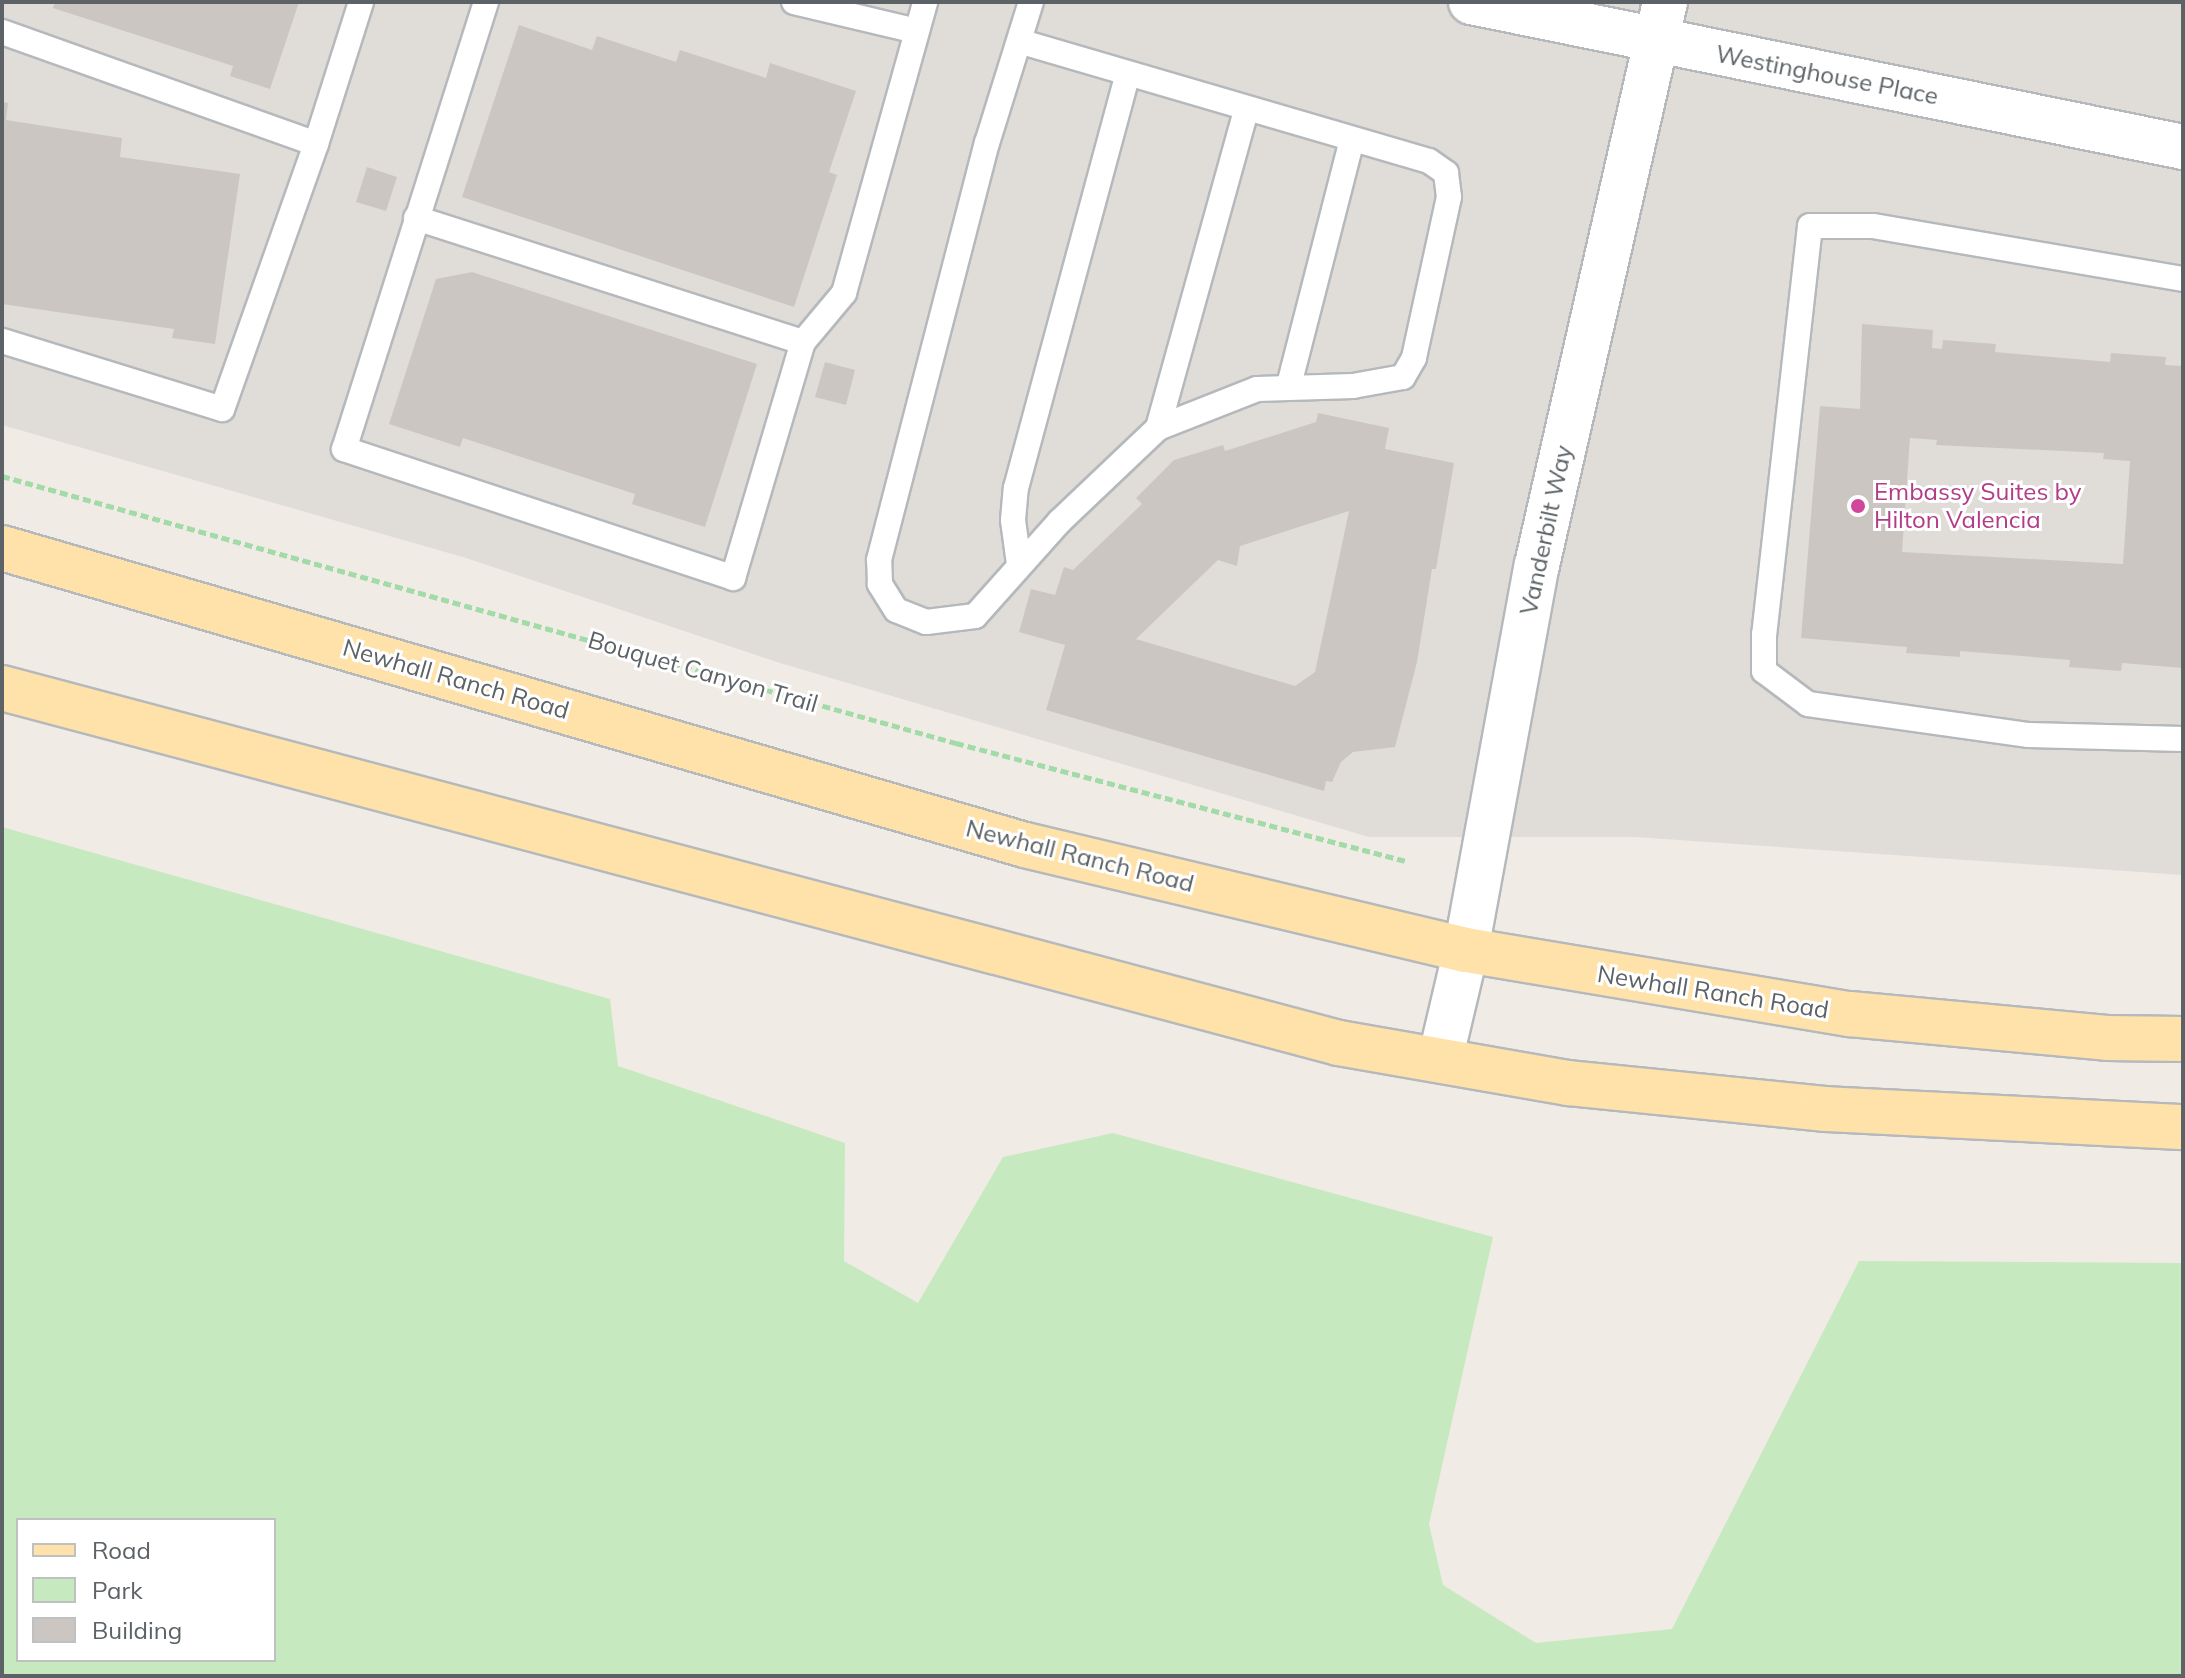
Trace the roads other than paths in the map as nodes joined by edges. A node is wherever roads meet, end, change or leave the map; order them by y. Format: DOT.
graph roads {
  1 [pos="361,2"];
  2 [pos="486,2"];
  3 [pos="794,2"];
  4 [pos="925,2"];
  5 [pos="1031,2"];
  6 [pos="1471,2"];
  7 [pos="1660,22"];
  8 [pos="917,31"];
  9 [pos="2,32"];
  10 [pos="1022,42"];
  11 [pos="1128,74"];
  12 [pos="1246,111"];
  13 [pos="1352,140"];
  14 [pos="316,144"];
  15 [pos="2183,147"];
  16 [pos="416,218"];
  17 [pos="2183,279"];
  18 [pos="2,341"];
  19 [pos="803,342"];
  20 [pos="1289,385"];
  21 [pos="1158,428"];
  22 [pos="2,548"];
  23 [pos="1019,564"];
  24 [pos="2,688"];
  25 [pos="2183,739"];
  26 [pos="1466,950"];
  27 [pos="2183,1039"];
  28 [pos="1440,1060"];
  29 [pos="2183,1127"];
  1 -- 14 [label="lane"];
  2 -- 16 [label="lane"];
  3 -- 8 [label="lane"];
  4 -- 8 [label="lane"];
  5 -- 10 [label="lane"];
  6 -- 7 [label="street, Westinghouse Place"];
  7 -- 15 [label="street, Westinghouse Place"];
  7 -- 26 [label="street, Vanderbilt Way"];
  8 -- 19 [label="lane"];
  9 -- 14 [label="lane"];
  10 -- 11 [label="lane"];
  10 -- 23 [label="lane"];
  11 -- 12 [label="lane"];
  11 -- 23 [label="lane"];
  12 -- 13 [label="lane"];
  12 -- 21 [label="lane"];
  13 -- 20 [label="lane"];
  13 -- 20 [label="lane"];
  14 -- 18 [label="lane"];
  16 -- 19 [label="lane"];
  16 -- 19 [label="lane"];
  17 -- 25 [label="lane"];
  20 -- 21 [label="lane"];
  21 -- 23 [label="lane"];
  22 -- 26 [label="main road, Newhall Ranch Road"];
  24 -- 28 [label="main road"];
  26 -- 27 [label="main road, Newhall Ranch Road"];
  26 -- 28 [label="street, Vanderbilt Way"];
  28 -- 29 [label="main road"];
}
